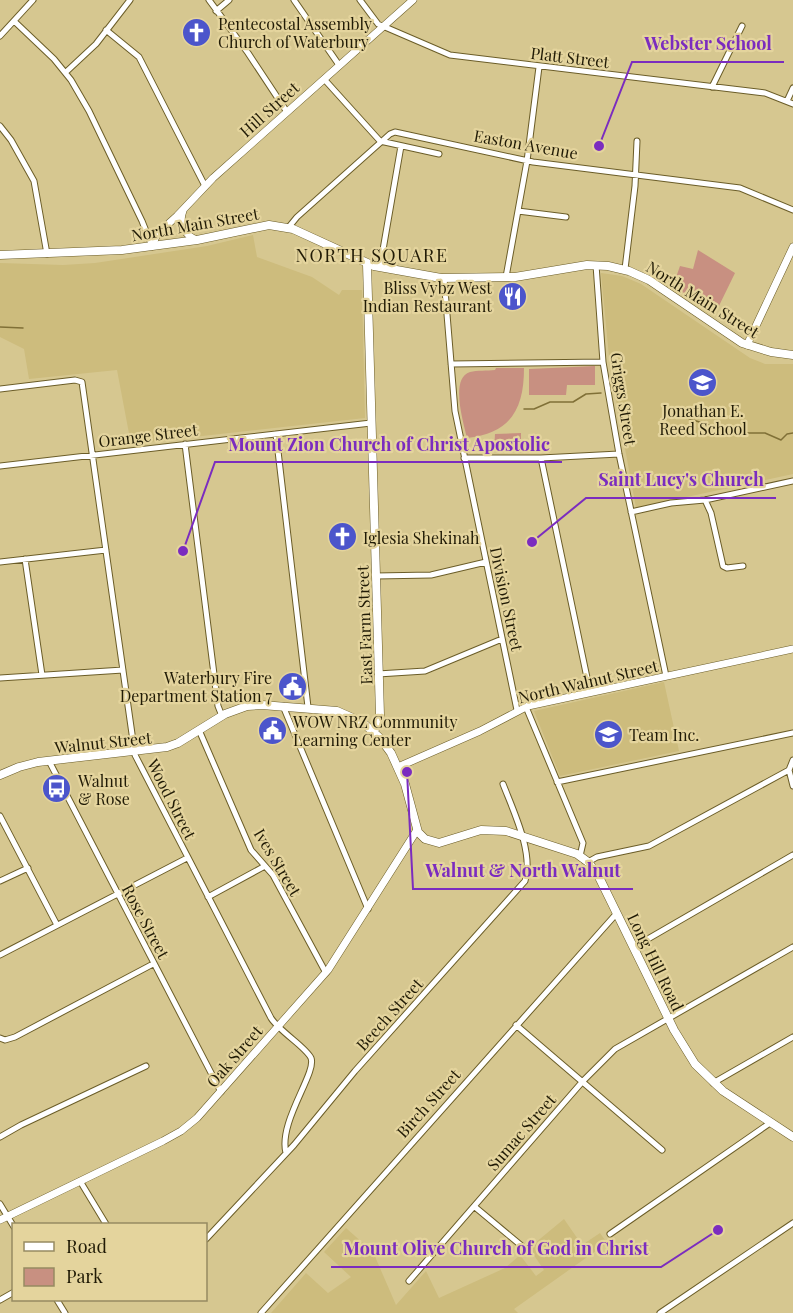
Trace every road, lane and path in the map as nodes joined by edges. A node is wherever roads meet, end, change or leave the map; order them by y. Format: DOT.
graph roads {
  1 [pos="33,0"];
  2 [pos="130,0"];
  3 [pos="209,0"];
  4 [pos="229,0"];
  5 [pos="294,0"];
  6 [pos="360,0"];
  7 [pos="413,0"];
  8 [pos="216,10"];
  9 [pos="14,21"];
  10 [pos="742,26"];
  11 [pos="382,27"];
  12 [pos="106,30"];
  13 [pos="0,36"];
  14 [pos="339,65"];
  15 [pos="538,67"];
  16 [pos="66,72"];
  17 [pos="324,79"];
  18 [pos="712,87"];
  19 [pos="793,88"];
  20 [pos="787,101"];
  21 [pos="793,104"];
  22 [pos="287,112"];
  23 [pos="0,126"];
  24 [pos="637,141"];
  25 [pos="381,142"];
  26 [pos="401,147"];
  27 [pos="439,154"];
  28 [pos="527,161"];
  29 [pos="635,174"];
  30 [pos="205,186"];
  31 [pos="183,210"];
  32 [pos="793,210"];
  33 [pos="518,211"];
  34 [pos="566,217"];
  35 [pos="288,228"];
  36 [pos="197,240"];
  37 [pos="152,246"];
  38 [pos="793,247"];
  39 [pos="47,254"];
  40 [pos="0,255"];
  41 [pos="367,264"];
  42 [pos="596,265"];
  43 [pos="380,267"];
  44 [pos="625,269"];
  45 [pos="506,277"];
  46 [pos="444,279"];
  47 [pos="747,345"];
  48 [pos="793,355"];
  49 [pos="603,362"];
  50 [pos="451,364"];
  51 [pos="0,389"];
  52 [pos="371,423"];
  53 [pos="276,434"];
  54 [pos="185,444"];
  55 [pos="619,454"];
  56 [pos="93,455"];
  57 [pos="464,458"];
  58 [pos="541,458"];
  59 [pos="0,466"];
  60 [pos="793,482"];
  61 [pos="705,500"];
  62 [pos="632,512"];
  63 [pos="106,550"];
  64 [pos="25,559"];
  65 [pos="0,562"];
  66 [pos="486,562"];
  67 [pos="743,566"];
  68 [pos="376,576"];
  69 [pos="502,639"];
  70 [pos="793,649"];
  71 [pos="123,670"];
  72 [pos="378,674"];
  73 [pos="42,675"];
  74 [pos="666,676"];
  75 [pos="0,678"];
  76 [pos="591,692"];
  77 [pos="283,706"];
  78 [pos="526,706"];
  79 [pos="308,707"];
  80 [pos="517,710"];
  81 [pos="222,716"];
  82 [pos="199,730"];
  83 [pos="374,732"];
  84 [pos="793,733"];
  85 [pos="134,753"];
  86 [pos="793,760"];
  87 [pos="49,761"];
  88 [pos="398,767"];
  89 [pos="789,770"];
  90 [pos="0,775"];
  91 [pos="557,782"];
  92 [pos="502,784"];
  93 [pos="793,786"];
  94 [pos="0,816"];
  95 [pos="417,830"];
  96 [pos="522,836"];
  97 [pos="793,855"];
  98 [pos="580,856"];
  99 [pos="187,858"];
  100 [pos="588,862"];
  101 [pos="265,866"];
  102 [pos="28,868"];
  103 [pos="0,881"];
  104 [pos="117,894"];
  105 [pos="207,897"];
  106 [pos="368,909"];
  107 [pos="617,913"];
  108 [pos="57,925"];
  109 [pos="634,947"];
  110 [pos="793,947"];
  111 [pos="0,955"];
  112 [pos="153,964"];
  113 [pos="326,973"];
  114 [pos="668,1018"];
  115 [pos="516,1025"];
  116 [pos="278,1028"];
  117 [pos="793,1036"];
  118 [pos="0,1038"];
  119 [pos="146,1066"];
  120 [pos="583,1081"];
  121 [pos="713,1083"];
  122 [pos="221,1092"];
  123 [pos="770,1123"];
  124 [pos="791,1133"];
  125 [pos="0,1137"];
  126 [pos="662,1150"];
  127 [pos="286,1153"];
  128 [pos="80,1181"];
  129 [pos="0,1204"];
  130 [pos="475,1206"];
  131 [pos="3,1218"];
  132 [pos="105,1223"];
  133 [pos="793,1223"];
  134 [pos="610,1234"];
  135 [pos="207,1238"];
  136 [pos="523,1248"];
  137 [pos="409,1281"];
  138 [pos="668,1311"];
  139 [pos="261,1313"];
  140 [pos="660,1313"];
  1 -- 9 [label="street"];
  2 -- 12 [label="street"];
  3 -- 8 [label="street"];
  4 -- 8 [label="street"];
  5 -- 14 [label="street"];
  6 -- 11 [label="street"];
  7 -- 11 [label="street, Hill Street"];
  8 -- 22 [label="street"];
  9 -- 13 [label="street"];
  9 -- 16 [label="street"];
  10 -- 18 [label="street"];
  11 -- 14 [label="street, Hill Street"];
  11 -- 15 [label="street, Platt Street"];
  12 -- 16 [label="street"];
  12 -- 30 [label="street"];
  14 -- 17 [label="street, Hill Street"];
  15 -- 18 [label="street, Platt Street"];
  15 -- 28 [label="street"];
  16 -- 37 [label="street"];
  17 -- 22 [label="street, Hill Street"];
  17 -- 25 [label="street"];
  18 -- 20 [label="street, Platt Street"];
  19 -- 20 [label="street"];
  20 -- 21 [label="street, Platt Street"];
  22 -- 30 [label="street, Hill Street"];
  23 -- 39 [label="street"];
  24 -- 29 [label="street"];
  25 -- 26 [label="street"];
  25 -- 28 [label="street, Easton Avenue"];
  25 -- 35 [label="street, Easton Avenue"];
  26 -- 27 [label="street"];
  26 -- 43 [label="street"];
  28 -- 29 [label="street, Easton Avenue"];
  28 -- 33 [label="street"];
  29 -- 32 [label="street, Easton Avenue"];
  29 -- 44 [label="street"];
  30 -- 31 [label="street, Hill Street"];
  31 -- 36 [label="street"];
  31 -- 37 [label="street, Hill Street"];
  33 -- 34 [label="street"];
  33 -- 45 [label="street"];
  35 -- 36 [label="main road, North Main Street"];
  35 -- 41 [label="main road, North Main Street"];
  36 -- 37 [label="main road, North Main Street"];
  37 -- 39 [label="main road, North Main Street"];
  38 -- 47 [label="street"];
  39 -- 40 [label="main road, North Main Street"];
  41 -- 43 [label="main road, North Main Street"];
  41 -- 52 [label="main road, East Farm Street"];
  42 -- 44 [label="main road, North Main Street"];
  42 -- 45 [label="main road, North Main Street"];
  42 -- 49 [label="street, Griggs Street"];
  43 -- 46 [label="main road, North Main Street"];
  44 -- 47 [label="main road, North Main Street"];
  45 -- 46 [label="main road, North Main Street"];
  46 -- 50 [label="street, Division Street"];
  47 -- 48 [label="main road, North Main Street"];
  49 -- 50 [label="street"];
  49 -- 55 [label="street, Griggs Street"];
  50 -- 57 [label="street, Division Street"];
  51 -- 56 [label="street, Wood Street"];
  52 -- 53 [label="street, Orange Street"];
  52 -- 68 [label="main road, East Farm Street"];
  53 -- 54 [label="street, Orange Street"];
  53 -- 79 [label="street"];
  54 -- 56 [label="street, Orange Street"];
  54 -- 81 [label="street"];
  55 -- 58 [label="street"];
  55 -- 62 [label="street, Griggs Street"];
  56 -- 59 [label="street, Orange Street"];
  56 -- 63 [label="street, Wood Street"];
  57 -- 58 [label="street"];
  57 -- 66 [label="street, Division Street"];
  58 -- 76 [label="street"];
  60 -- 61 [label="street"];
  61 -- 62 [label="street"];
  61 -- 67 [label="street"];
  62 -- 74 [label="street, Griggs Street"];
  63 -- 64 [label="street"];
  63 -- 71 [label="street, Wood Street"];
  64 -- 65 [label="street"];
  64 -- 73 [label="street"];
  66 -- 68 [label="street"];
  66 -- 69 [label="street, Division Street"];
  68 -- 72 [label="main road, East Farm Street"];
  69 -- 72 [label="street"];
  69 -- 80 [label="street, Division Street"];
  70 -- 74 [label="street, North Walnut Street"];
  71 -- 73 [label="street"];
  71 -- 85 [label="street, Wood Street"];
  72 -- 83 [label="main road, East Farm Street"];
  73 -- 75 [label="street"];
  74 -- 76 [label="street, North Walnut Street"];
  76 -- 78 [label="street, North Walnut Street"];
  77 -- 79 [label="main road, Walnut Street"];
  77 -- 81 [label="main road, Walnut Street"];
  77 -- 106 [label="street"];
  78 -- 80 [label="street, North Walnut Street"];
  78 -- 91 [label="street"];
  79 -- 83 [label="main road, Walnut Street"];
  80 -- 88 [label="street, North Walnut Street"];
  81 -- 82 [label="main road, Walnut Street"];
  82 -- 85 [label="main road, Walnut Street"];
  82 -- 101 [label="street, Ives Street"];
  83 -- 88 [label="main road, Walnut Street"];
  84 -- 91 [label="street"];
  85 -- 87 [label="main road, Walnut Street"];
  85 -- 99 [label="street, Wood Street"];
  86 -- 89 [label="street"];
  87 -- 90 [label="main road, Walnut Street"];
  87 -- 104 [label="street, Rose Street"];
  88 -- 95 [label="main road, Walnut Street"];
  89 -- 93 [label="street"];
  89 -- 100 [label="street"];
  91 -- 98 [label="street"];
  92 -- 96 [label="street, Beech Street"];
  94 -- 102 [label="street"];
  95 -- 96 [label="main road, Long Hill Road"];
  95 -- 106 [label="street, Oak Street"];
  96 -- 98 [label="main road, Long Hill Road"];
  96 -- 127 [label="street, Beech Street"];
  97 -- 109 [label="street"];
  98 -- 100 [label="main road, Long Hill Road"];
  99 -- 104 [label="street"];
  99 -- 105 [label="street, Wood Street"];
  100 -- 107 [label="main road, Long Hill Road"];
  101 -- 105 [label="street"];
  101 -- 113 [label="street, Ives Street"];
  102 -- 103 [label="street"];
  102 -- 108 [label="street"];
  104 -- 108 [label="street"];
  104 -- 112 [label="street, Rose Street"];
  105 -- 116 [label="street, Wood Street"];
  106 -- 113 [label="street, Oak Street"];
  107 -- 109 [label="main road, Long Hill Road"];
  107 -- 115 [label="street, Birch Street"];
  108 -- 111 [label="street"];
  109 -- 114 [label="main road, Long Hill Road"];
  110 -- 114 [label="street, Sumac Street"];
  112 -- 118 [label="street"];
  112 -- 122 [label="street, Rose Street"];
  113 -- 116 [label="street, Oak Street"];
  114 -- 120 [label="street, Sumac Street"];
  114 -- 121 [label="main road, Long Hill Road"];
  115 -- 120 [label="street"];
  115 -- 139 [label="street, Birch Street"];
  116 -- 122 [label="street, Oak Street"];
  116 -- 127 [label="street, Wood Street"];
  117 -- 121 [label="street"];
  119 -- 125 [label="street"];
  120 -- 126 [label="street"];
  120 -- 130 [label="street, Sumac Street"];
  121 -- 123 [label="main road, Long Hill Road"];
  122 -- 128 [label="street, Oak Street"];
  123 -- 124 [label="main road, Long Hill Road"];
  123 -- 134 [label="street"];
  127 -- 135 [label="street, Beech Street"];
  128 -- 131 [label="street, Oak Street"];
  128 -- 132 [label="street"];
  129 -- 131 [label="street"];
  130 -- 136 [label="street"];
  130 -- 137 [label="street, Sumac Street"];
  133 -- 138 [label="street"];
  138 -- 140 [label="street"];
}
